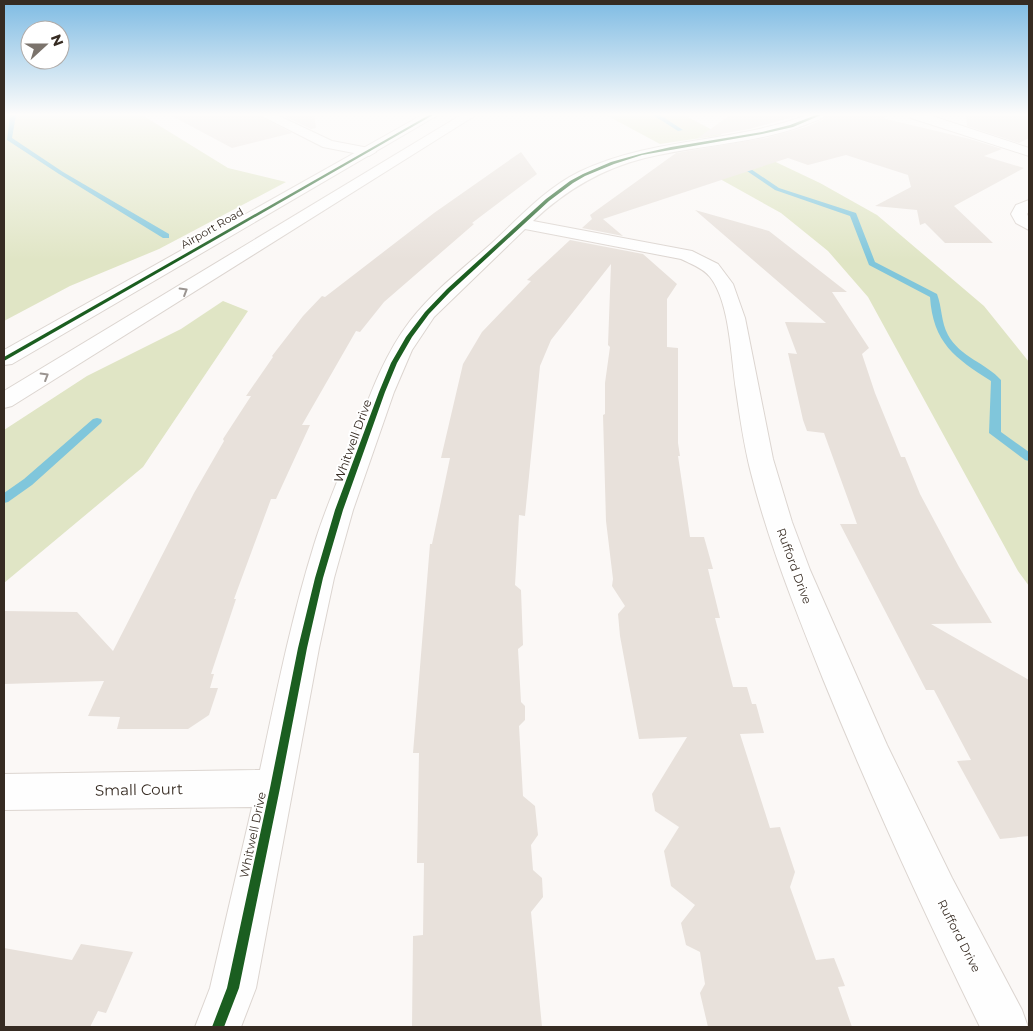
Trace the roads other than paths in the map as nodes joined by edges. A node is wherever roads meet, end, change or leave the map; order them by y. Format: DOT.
graph roads {
  1 [pos="348,163"];
  2 [pos="393,163"];
  3 [pos="612,163"];
  4 [pos="1029,205"];
  5 [pos="522,224"];
  6 [pos="1029,225"];
  7 [pos="4,359"];
  8 [pos="4,401"];
  9 [pos="275,788"];
  10 [pos="4,792"];
  11 [pos="218,1027"];
  12 [pos="1005,1027"];
  1 -- 7 [label="street, Airport Road"];
  8 -- 2 [label="street, one-way"];
  3 -- 5 [label="street, Whitwell Drive"];
  4 -- 6 [label="street"];
  5 -- 9 [label="street, Whitwell Drive"];
  5 -- 12 [label="street, Rufford Drive"];
  9 -- 10 [label="street, Small Court"];
  9 -- 11 [label="street, Whitwell Drive"];
}
